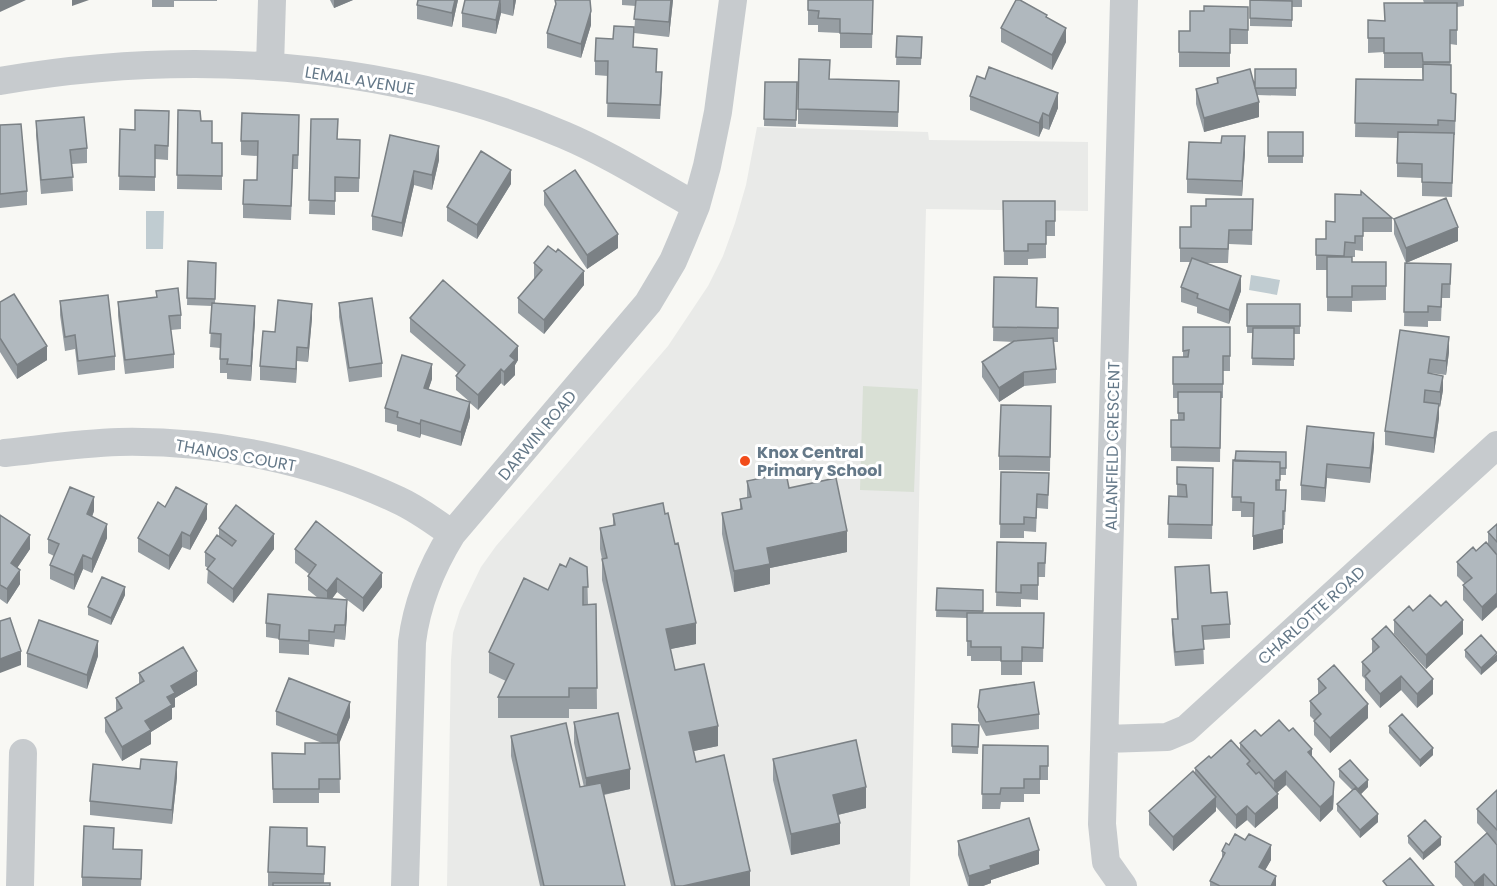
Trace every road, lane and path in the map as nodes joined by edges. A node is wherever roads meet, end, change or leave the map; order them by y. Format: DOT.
graph roads {
  1 [pos="272,0"];
  2 [pos="733,0"];
  3 [pos="1124,0"];
  4 [pos="270,66"];
  5 [pos="0,81"];
  6 [pos="696,206"];
  7 [pos="1497,445"];
  8 [pos="5,453"];
  9 [pos="452,534"];
  10 [pos="1105,739"];
  11 [pos="23,753"];
  12 [pos="20,886"];
  13 [pos="405,886"];
  14 [pos="1124,886"];
  1 -- 4 [label="street"];
  2 -- 6 [label="street, DARWIN ROAD"];
  3 -- 10 [label="street, ALLANFIELD CRESCENT"];
  4 -- 5 [label="street, LEMAL AVENUE"];
  4 -- 6 [label="street, LEMAL AVENUE"];
  6 -- 9 [label="street, DARWIN ROAD"];
  7 -- 10 [label="street, CHARLOTTE ROAD"];
  8 -- 9 [label="street, THANOS COURT"];
  9 -- 13 [label="street, DARWIN ROAD"];
  10 -- 14 [label="street, ALLANFIELD CRESCENT"];
  11 -- 12 [label="street"];
}
